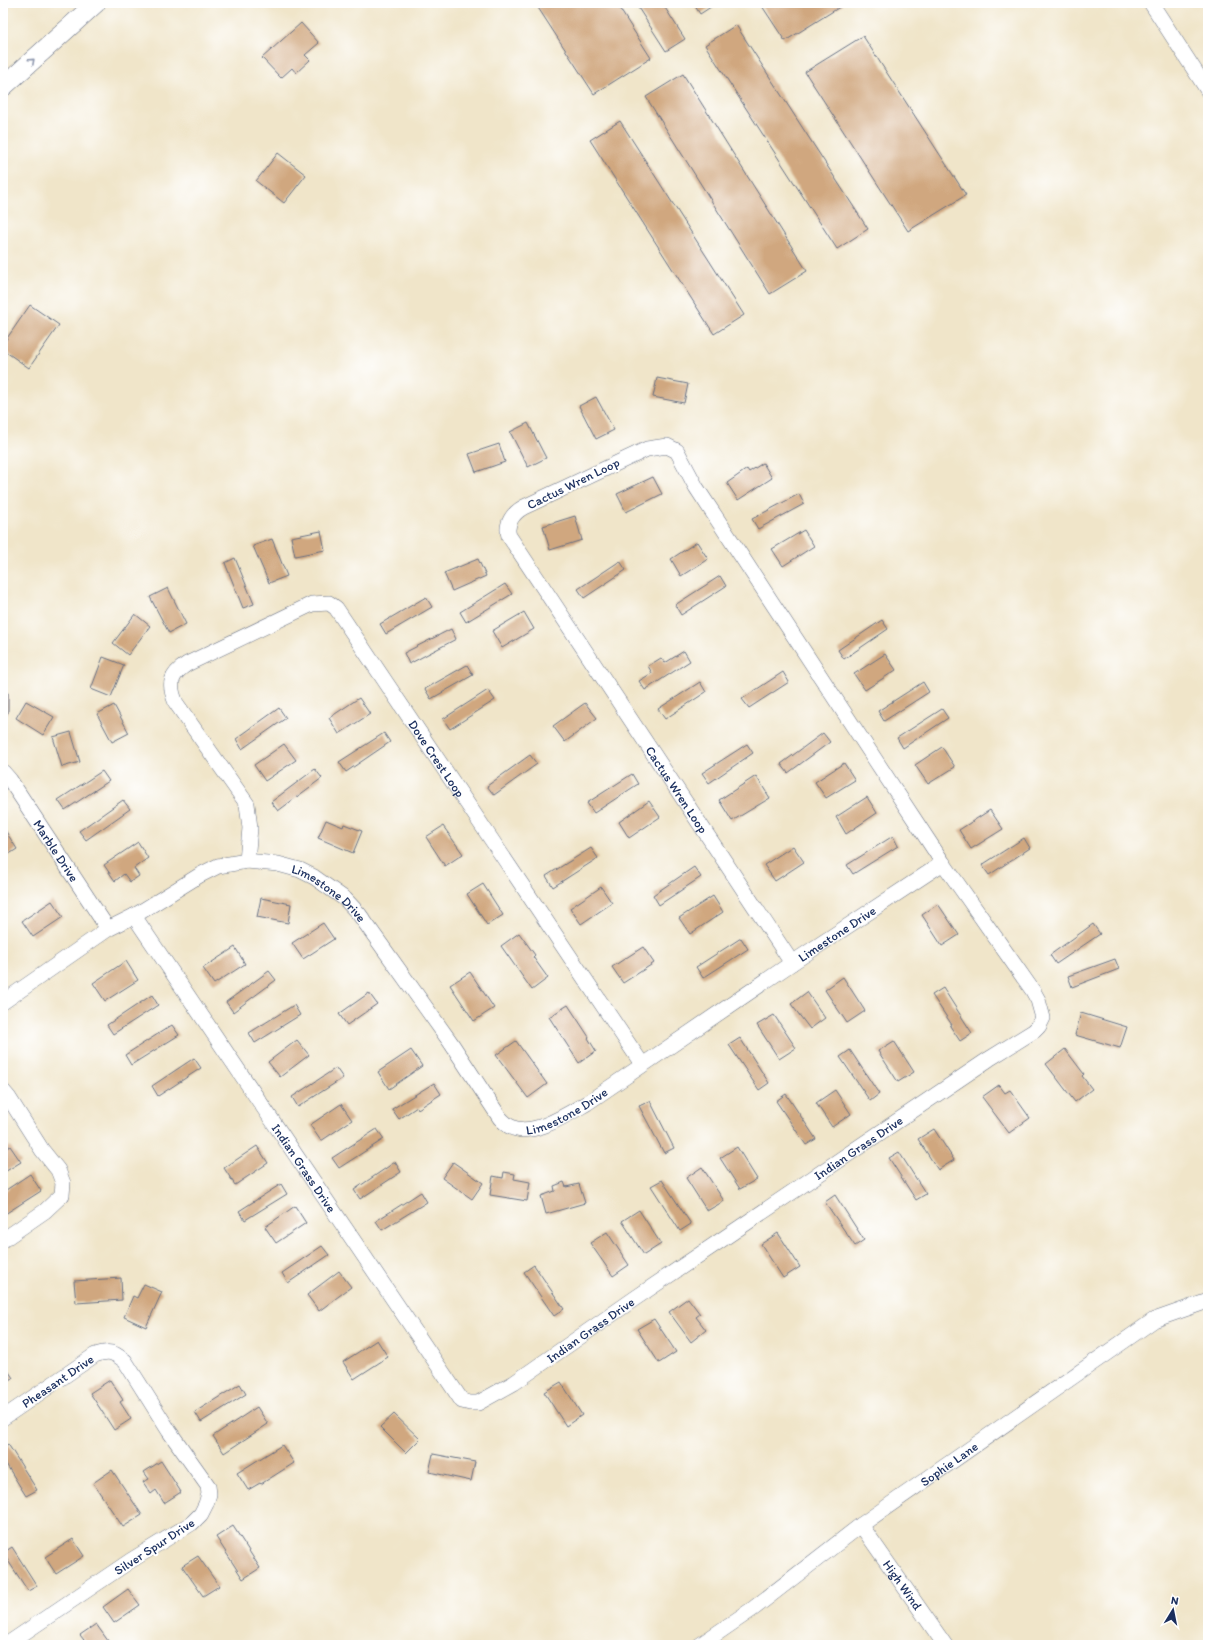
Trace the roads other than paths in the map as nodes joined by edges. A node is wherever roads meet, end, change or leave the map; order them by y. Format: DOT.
graph roads {
  1 [pos="96,3"];
  2 [pos="1151,3"];
  3 [pos="3,87"];
  4 [pos="1208,91"];
  5 [pos="3,772"];
  6 [pos="247,861"];
  7 [pos="943,863"];
  8 [pos="134,916"];
  9 [pos="108,929"];
  10 [pos="792,962"];
  11 [pos="3,1002"];
  12 [pos="642,1064"];
  13 [pos="3,1091"];
  14 [pos="3,1240"];
  15 [pos="1208,1301"];
  16 [pos="115,1353"];
  17 [pos="3,1418"];
  18 [pos="861,1525"];
  19 [pos="6,1645"];
  20 [pos="700,1645"];
  21 [pos="945,1645"];
  3 -- 1 [label="main road, one-way"];
  2 -- 4 [label="street"];
  5 -- 9 [label="street, Marble Drive"];
  6 -- 8 [label="street, Limestone Drive"];
  6 -- 12 [label="street, Limestone Drive"];
  6 -- 12 [label="street, Dove Crest Loop"];
  7 -- 8 [label="street, Indian Grass Drive"];
  7 -- 10 [label="street, Limestone Drive"];
  7 -- 10 [label="street, Cactus Wren Loop"];
  8 -- 9 [label="street, Limestone Drive"];
  9 -- 11 [label="street, Limestone Drive"];
  10 -- 12 [label="street, Limestone Drive"];
  13 -- 14 [label="street"];
  15 -- 18 [label="street, Sophie Lane"];
  16 -- 17 [label="street, Pheasant Drive"];
  16 -- 19 [label="street, Silver Spur Drive"];
  18 -- 20 [label="street, Sophie Lane"];
  18 -- 21 [label="street, High Wind"];
}
